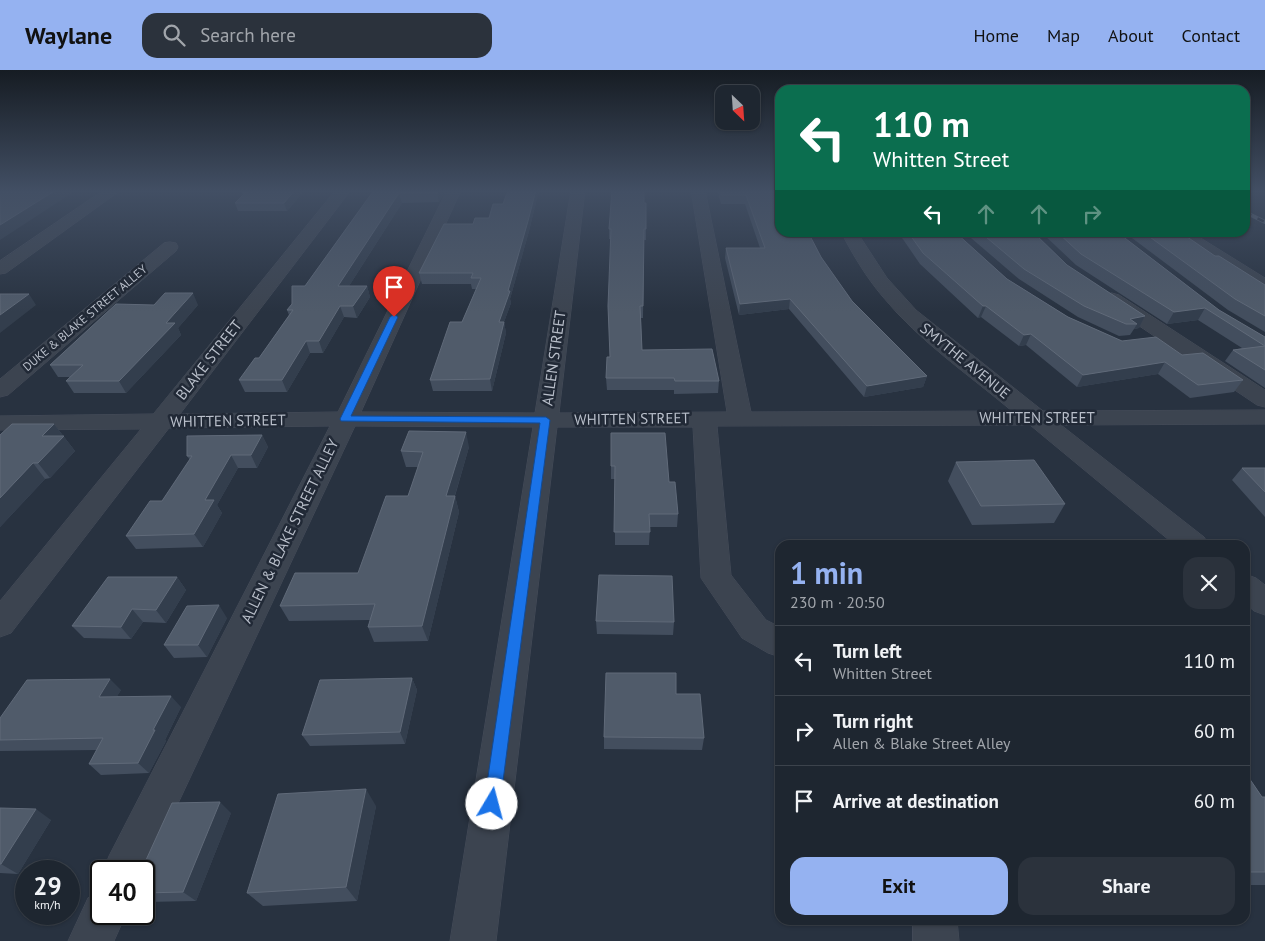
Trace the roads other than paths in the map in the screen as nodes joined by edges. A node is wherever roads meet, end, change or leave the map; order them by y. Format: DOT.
graph roads {
  1 [pos="55,231"];
  2 [pos="312,231"];
  3 [pos="435,231"];
  4 [pos="572,231"];
  5 [pos="705,231"];
  6 [pos="852,237"];
  7 [pos="1187,237"];
  8 [pos="170,247"];
  9 [pos="0,269"];
  10 [pos="1265,286"];
  11 [pos="1100,290"];
  12 [pos="1170,339"];
  13 [pos="1143,341"];
  14 [pos="0,390"];
  15 [pos="1265,400"];
  16 [pos="1265,417"];
  17 [pos="704,418"];
  18 [pos="1035,418"];
  19 [pos="345,419"];
  20 [pos="740,419"];
  21 [pos="546,420"];
  22 [pos="0,422"];
  23 [pos="160,422"];
  24 [pos="1188,540"];
  25 [pos="1250,590"];
  26 [pos="1265,602"];
  27 [pos="0,624"];
  28 [pos="775,640"];
  29 [pos="129,860"];
  30 [pos="99,925"];
  31 [pos="935,925"];
  32 [pos="91,941"];
  33 [pos="473,941"];
  34 [pos="936,941"];
  1 -- 9 [label="street"];
  2 -- 23 [label="street, BLAKE STREET"];
  3 -- 19 [label="street, ALLEN & BLAKE STREET ALLEY"];
  4 -- 21 [label="street, ALLEN STREET"];
  5 -- 20 [label="street"];
  6 -- 18 [label="street, SMYTHE AVENUE"];
  7 -- 10 [label="street"];
  8 -- 14 [label="street, DUKE & BLAKE STREET ALLEY"];
  11 -- 12 [label="street"];
  12 -- 13 [label="street"];
  12 -- 15 [label="street"];
  16 -- 18 [label="street, WHITTEN STREET"];
  17 -- 20 [label="street, WHITTEN STREET"];
  17 -- 21 [label="street, WHITTEN STREET"];
  17 -- 28 [label="street"];
  18 -- 20 [label="street, WHITTEN STREET"];
  18 -- 24 [label="street, SMYTHE AVENUE"];
  19 -- 21 [label="street, WHITTEN STREET"];
  19 -- 23 [label="street, WHITTEN STREET"];
  19 -- 29 [label="street, ALLEN & BLAKE STREET ALLEY"];
  21 -- 33 [label="street, ALLEN STREET"];
  22 -- 23 [label="street, WHITTEN STREET"];
  23 -- 27 [label="street, BLAKE STREET"];
  25 -- 26 [label="street"];
  30 -- 32 [label="street"];
  31 -- 34 [label="street"];
}
